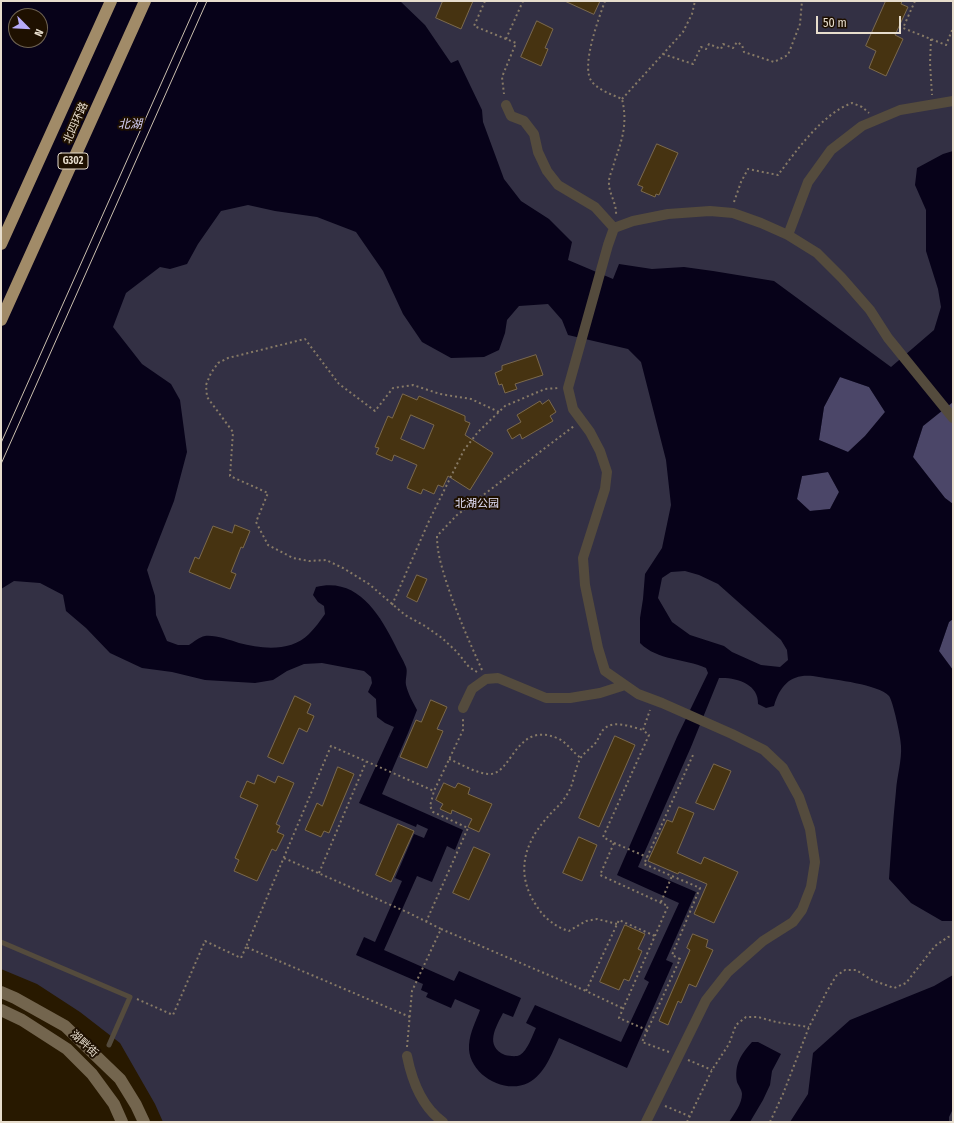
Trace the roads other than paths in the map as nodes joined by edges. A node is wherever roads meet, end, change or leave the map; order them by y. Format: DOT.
graph roads {
  1 [pos="111,1"];
  2 [pos="145,1"];
  3 [pos="953,101"];
  4 [pos="506,105"];
  5 [pos="614,228"];
  6 [pos="788,235"];
  7 [pos="1,244"];
  8 [pos="1,320"];
  9 [pos="953,418"];
  10 [pos="625,685"];
  11 [pos="463,708"];
  12 [pos="1,942"];
  13 [pos="1,992"];
  14 [pos="1,1010"];
  15 [pos="109,1045"];
  16 [pos="406,1056"];
  17 [pos="122,1122"];
  18 [pos="144,1122"];
  19 [pos="443,1122"];
  20 [pos="646,1122"];
  1 -- 7 [label="highway, 北四环路 / G302"];
  2 -- 8 [label="highway, 北四环路 / G302"];
  3 -- 6 [label="street"];
  4 -- 5 [label="street"];
  5 -- 6 [label="street"];
  5 -- 10 [label="street"];
  6 -- 9 [label="street"];
  10 -- 11 [label="street"];
  10 -- 20 [label="street"];
  12 -- 15 [label="lane"];
  13 -- 18 [label="main road, 湖畔街"];
  14 -- 17 [label="main road, 湖畔街"];
  16 -- 19 [label="street"];
}
